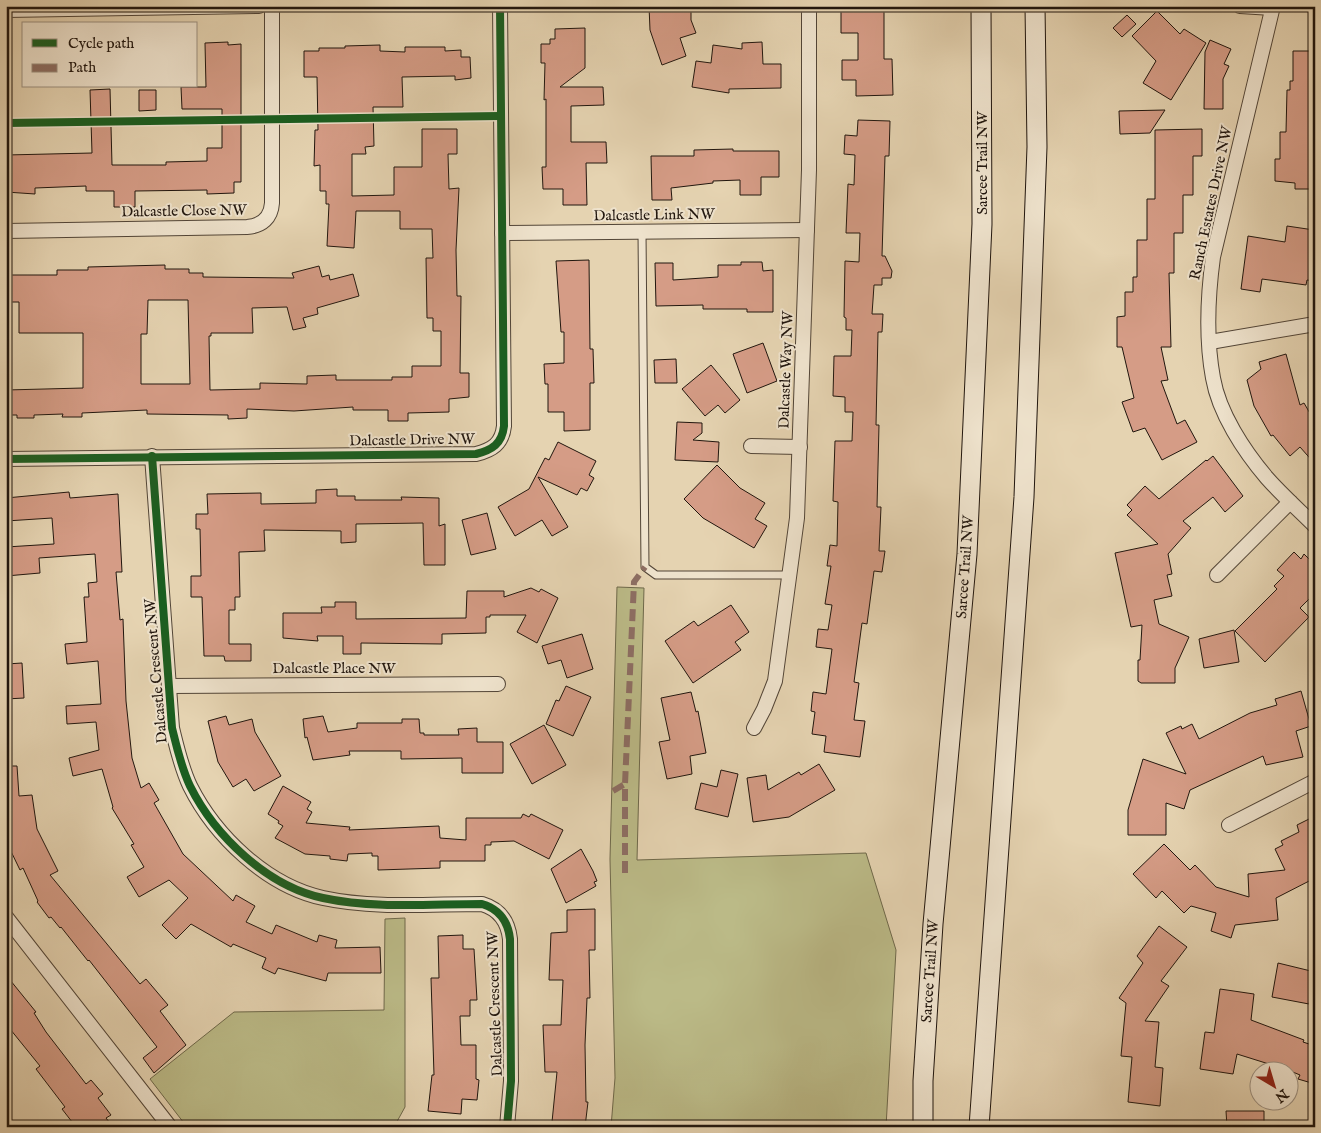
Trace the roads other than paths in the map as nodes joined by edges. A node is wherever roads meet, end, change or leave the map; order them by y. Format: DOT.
graph roads {
  1 [pos="259,6"];
  2 [pos="272,6"];
  3 [pos="500,6"];
  4 [pos="809,6"];
  5 [pos="981,6"];
  6 [pos="1035,6"];
  7 [pos="1240,6"];
  8 [pos="1272,7"];
  9 [pos="6,10"];
  10 [pos="807,230"];
  11 [pos="6,231"];
  12 [pos="642,232"];
  13 [pos="502,233"];
  14 [pos="1315,324"];
  15 [pos="1210,342"];
  16 [pos="751,446"];
  17 [pos="800,447"];
  18 [pos="152,456"];
  19 [pos="6,459"];
  20 [pos="1290,502"];
  21 [pos="1315,526"];
  22 [pos="790,575"];
  23 [pos="1216,575"];
  24 [pos="498,684"];
  25 [pos="170,686"];
  26 [pos="754,728"];
  27 [pos="1315,781"];
  28 [pos="1229,825"];
  29 [pos="6,917"];
  30 [pos="170,1127"];
  31 [pos="507,1127"];
  32 [pos="923,1127"];
  33 [pos="979,1127"];
  1 -- 9 [label="street"];
  2 -- 11 [label="street, Dalcastle Close NW"];
  3 -- 13 [label="street, Dalcastle Drive NW"];
  4 -- 10 [label="street, Dalcastle Way NW"];
  5 -- 32 [label="main road, Sarcee Trail NW"];
  6 -- 33 [label="main road"];
  7 -- 8 [label="street"];
  8 -- 15 [label="street, Ranch Estates Drive NW"];
  10 -- 12 [label="street, Dalcastle Link NW"];
  10 -- 17 [label="street, Dalcastle Way NW"];
  12 -- 13 [label="street, Dalcastle Link NW"];
  12 -- 22 [label="lane"];
  13 -- 18 [label="street, Dalcastle Drive NW"];
  14 -- 15 [label="street"];
  15 -- 20 [label="street, Ranch Estates Drive NW"];
  16 -- 17 [label="street"];
  17 -- 22 [label="street, Dalcastle Way NW"];
  18 -- 19 [label="street, Dalcastle Drive NW"];
  18 -- 25 [label="street, Dalcastle Crescent NW"];
  20 -- 21 [label="street, Ranch Estates Drive NW"];
  20 -- 23 [label="street"];
  22 -- 26 [label="street, Dalcastle Way NW"];
  24 -- 25 [label="street, Dalcastle Place NW"];
  25 -- 31 [label="street, Dalcastle Crescent NW"];
  27 -- 28 [label="street"];
  29 -- 30 [label="street"];
}
